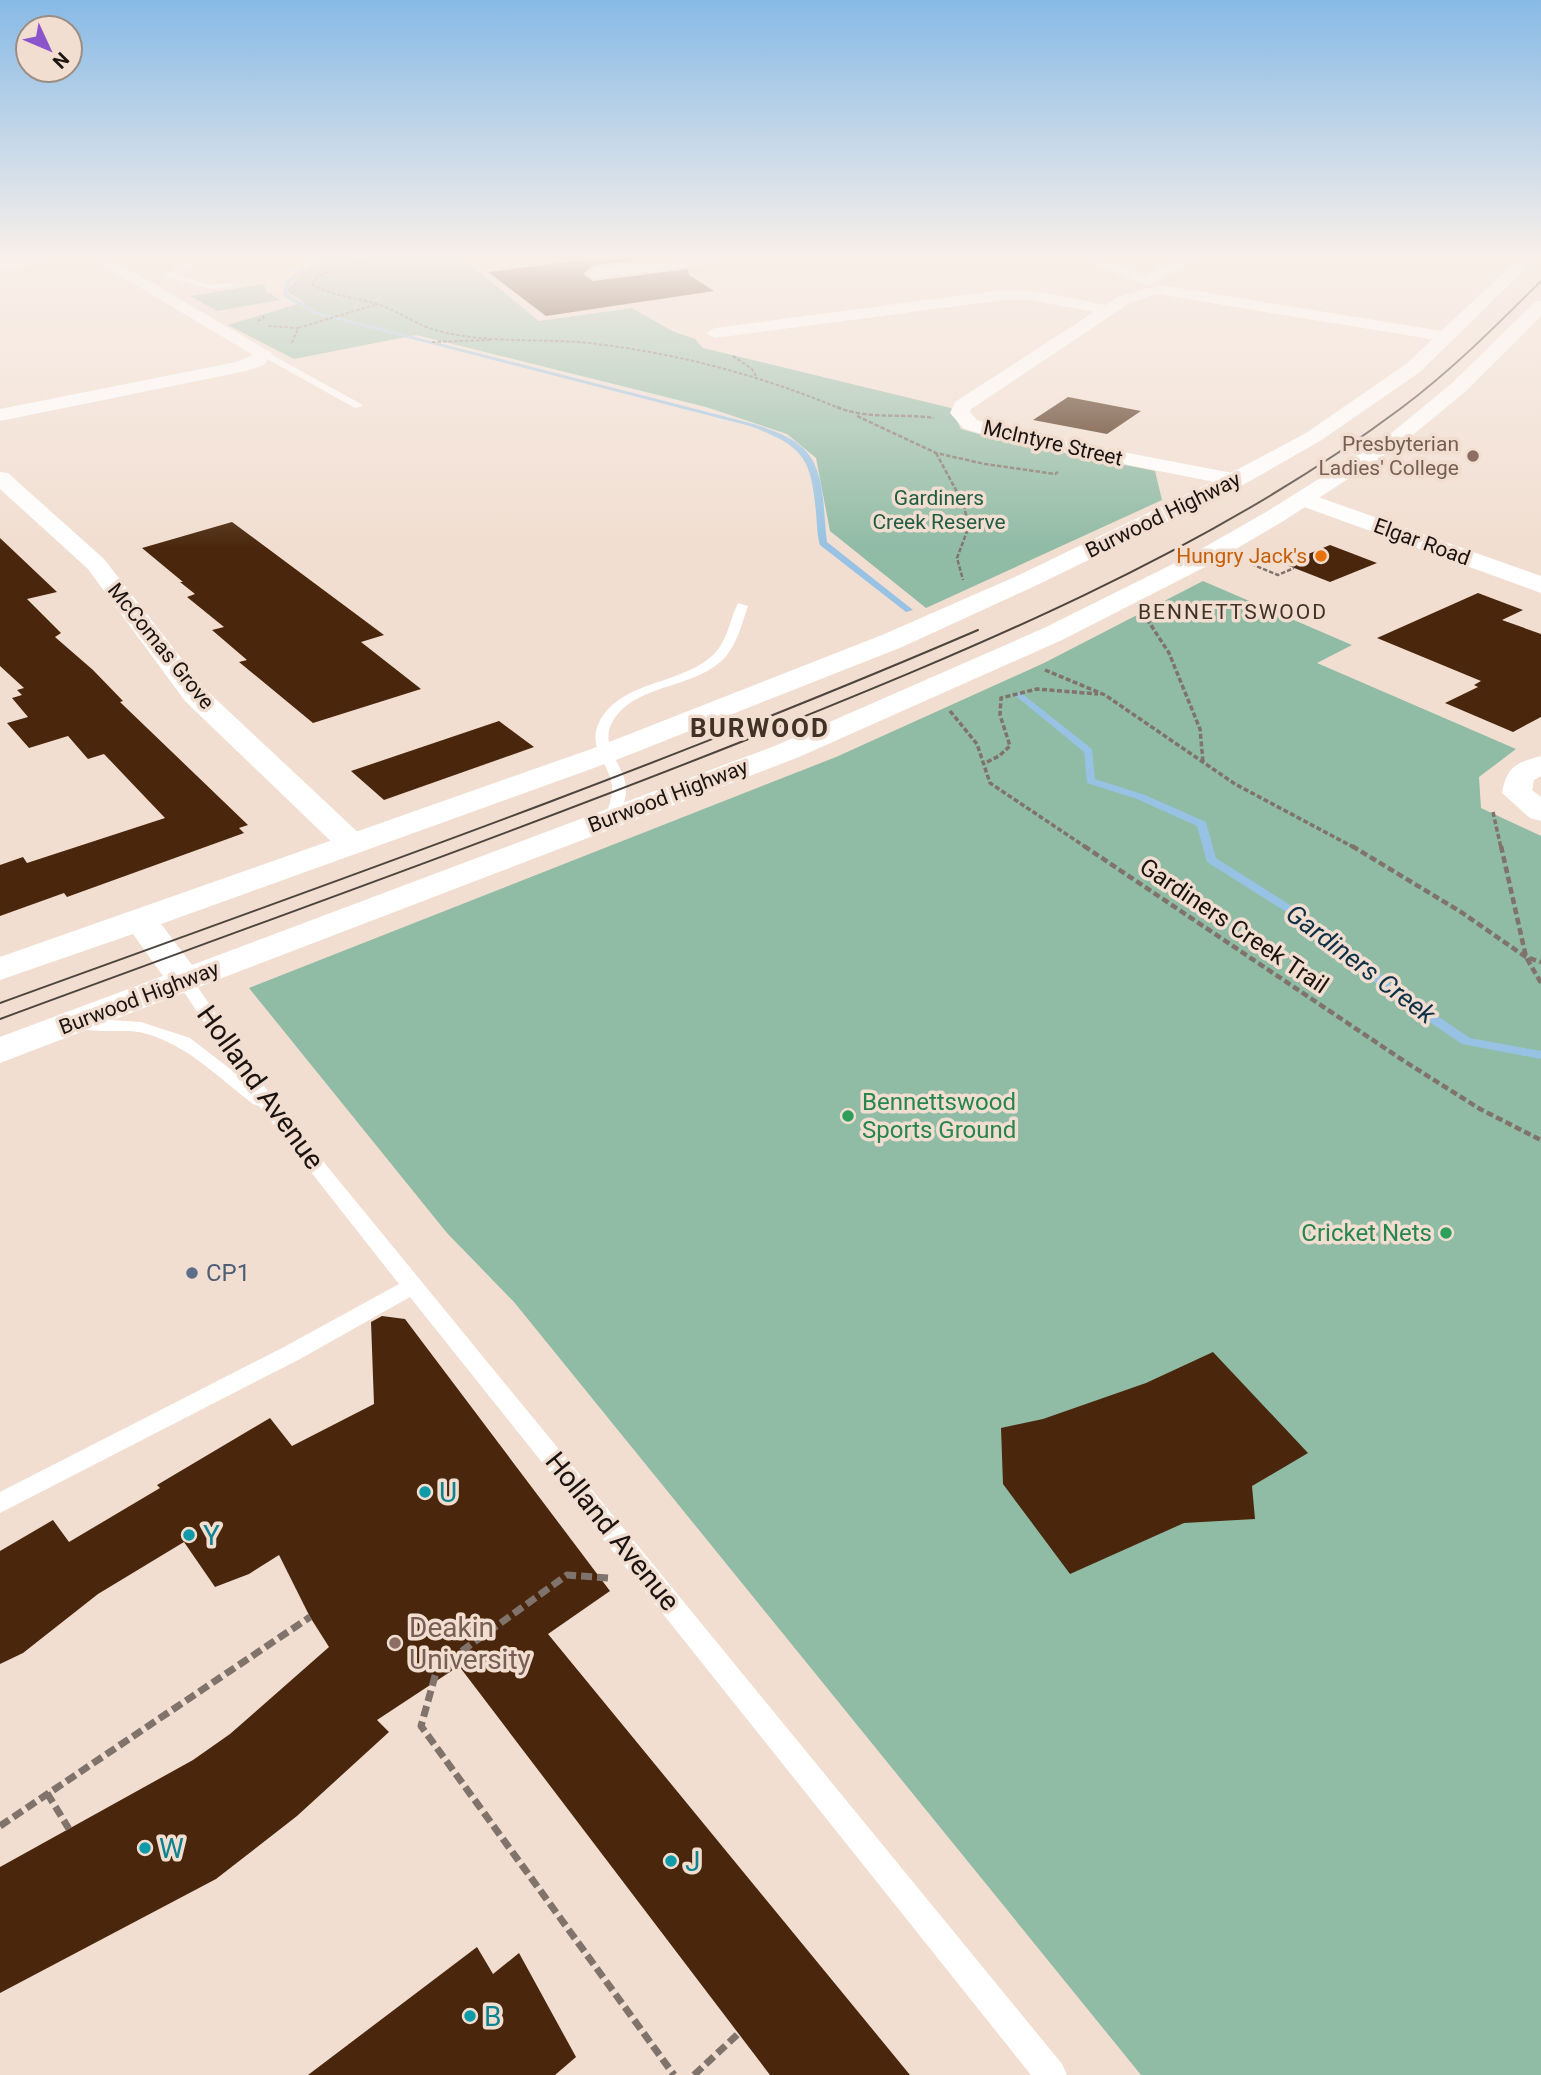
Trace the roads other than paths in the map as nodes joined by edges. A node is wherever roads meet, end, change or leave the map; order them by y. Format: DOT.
graph roads {
  1 [pos="263,354"];
  2 [pos="1041,354"];
  3 [pos="1429,354"];
  4 [pos="1492,354"];
  5 [pos="358,406"];
  6 [pos="0,415"];
  7 [pos="1151,465"];
  8 [pos="1235,480"];
  9 [pos="4,486"];
  10 [pos="1271,499"];
  11 [pos="1304,499"];
  12 [pos="1184,505"];
  13 [pos="1386,528"];
  14 [pos="1541,585"];
  15 [pos="742,606"];
  16 [pos="605,754"];
  17 [pos="1541,765"];
  18 [pos="1541,811"];
  19 [pos="612,818"];
  20 [pos="352,844"];
  21 [pos="140,919"];
  22 [pos="0,970"];
  23 [pos="185,981"];
  24 [pos="74,1023"];
  25 [pos="0,1051"];
  26 [pos="270,1109"];
  27 [pos="414,1285"];
  28 [pos="0,1503"];
  29 [pos="1051,2075"];
  1 -- 5 [label="lane"];
  1 -- 6 [label="street"];
  2 -- 7 [label="street, McIntyre Street"];
  3 -- 8 [label="main road, Burwood Highway"];
  4 -- 11 [label="main road, Burwood Highway"];
  7 -- 8 [label="street, McIntyre Street"];
  7 -- 12 [label="street"];
  8 -- 10 [label="main road"];
  8 -- 12 [label="main road, Burwood Highway"];
  9 -- 20 [label="street, McComas Grove"];
  10 -- 11 [label="main road, Burwood Highway"];
  10 -- 13 [label="main road"];
  10 -- 19 [label="main road, Burwood Highway"];
  11 -- 13 [label="main road, Elgar Road"];
  12 -- 16 [label="main road, Burwood Highway"];
  13 -- 14 [label="main road, Elgar Road"];
  15 -- 16 [label="lane"];
  16 -- 19 [label="lane"];
  16 -- 20 [label="main road, Burwood Highway"];
  17 -- 18 [label="street"];
  19 -- 23 [label="main road, Burwood Highway"];
  20 -- 21 [label="main road, Burwood Highway"];
  21 -- 22 [label="main road, Burwood Highway"];
  21 -- 23 [label="main road"];
  23 -- 24 [label="main road, Burwood Highway"];
  23 -- 26 [label="lane, Holland Avenue"];
  24 -- 25 [label="main road, Burwood Highway"];
  24 -- 26 [label="lane"];
  26 -- 27 [label="lane, Holland Avenue"];
  27 -- 28 [label="lane"];
  27 -- 29 [label="lane, Holland Avenue"];
}
